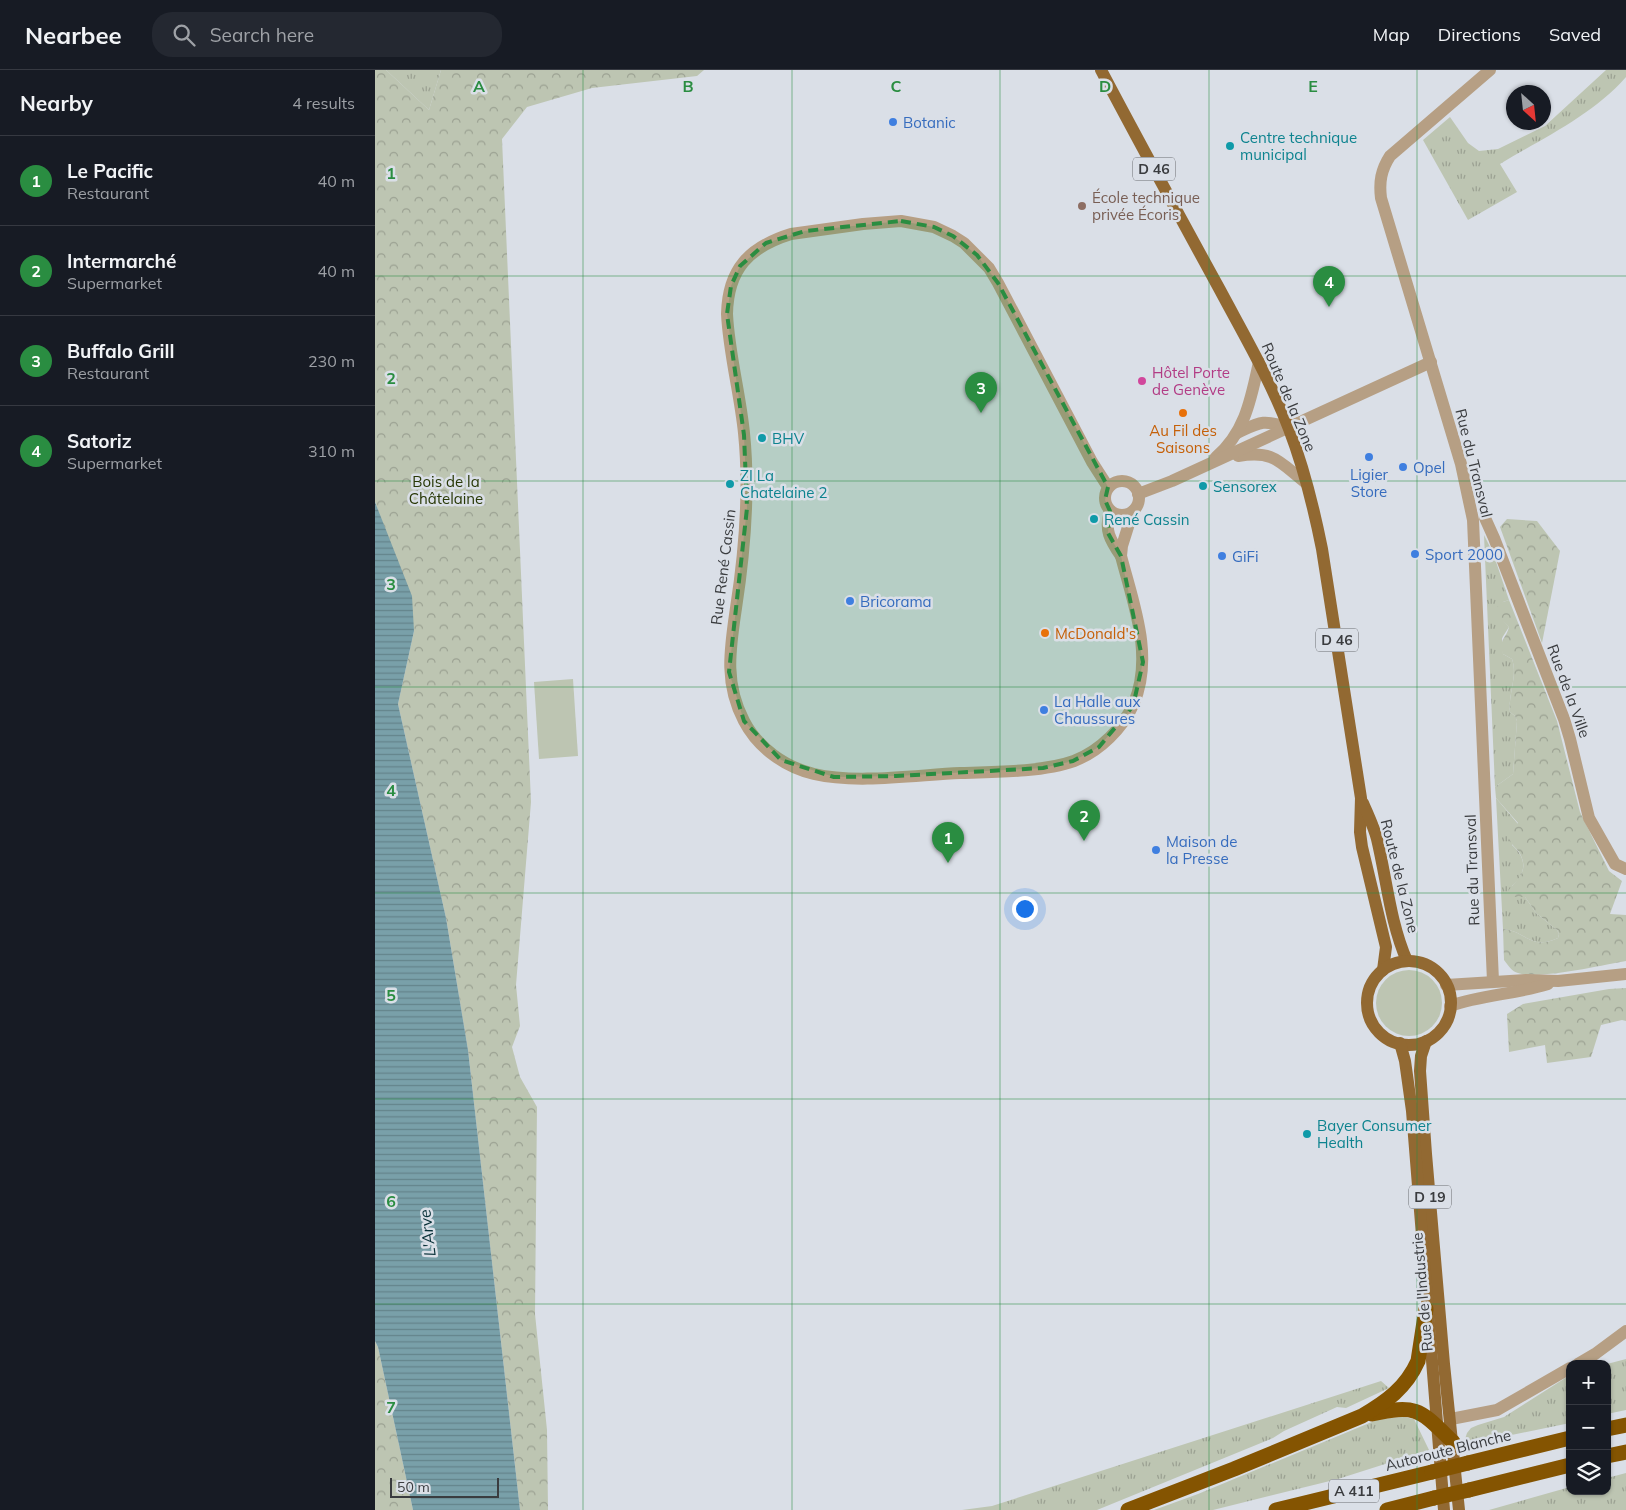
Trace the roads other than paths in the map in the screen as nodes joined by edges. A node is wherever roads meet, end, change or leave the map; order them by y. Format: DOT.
graph roads {
  1 [pos="1101,70"];
  2 [pos="1490,70"];
  3 [pos="1259,362"];
  4 [pos="1431,362"];
  5 [pos="1289,428"];
  6 [pos="1237,433"];
  7 [pos="1221,458"];
  8 [pos="1209,464"];
  9 [pos="1306,483"];
  10 [pos="1109,487"];
  11 [pos="1138,494"];
  12 [pos="1110,511"];
  13 [pos="1133,511"];
  14 [pos="1485,518"];
  15 [pos="1121,556"];
  16 [pos="1361,798"];
  17 [pos="1626,869"];
  18 [pos="1407,961"];
  19 [pos="1383,970"];
  20 [pos="1626,974"];
  21 [pos="1493,981"];
  22 [pos="1558,981"];
  23 [pos="1446,985"];
  24 [pos="1450,1006"];
  25 [pos="1426,1041"];
  26 [pos="1400,1043"];
  27 [pos="1427,1309"];
  28 [pos="1626,1331"];
  29 [pos="1585,1360"];
  30 [pos="1566,1370"];
  31 [pos="1362,1416"];
  32 [pos="1451,1419"];
  33 [pos="1626,1425"];
  34 [pos="1436,1426"];
  35 [pos="1611,1428"];
  36 [pos="1566,1439"];
  37 [pos="1453,1442"];
  38 [pos="1626,1452"];
  39 [pos="1611,1455"];
  40 [pos="1566,1466"];
  41 [pos="1439,1504"];
  42 [pos="1127,1510"];
  43 [pos="1276,1510"];
  44 [pos="1387,1510"];
  45 [pos="1459,1510"];
  1 -- 3 [label="main road, Route de la Zone / D 46"];
  2 -- 4 [label="street, Rue du Transval"];
  3 -- 5 [label="main road, Route de la Zone / D 46"];
  3 -- 6 [label="street"];
  4 -- 5 [label="street"];
  4 -- 21 [label="street, Rue du Transval"];
  5 -- 6 [label="street"];
  5 -- 7 [label="street"];
  5 -- 9 [label="main road, Route de la Zone / D 46"];
  6 -- 8 [label="street"];
  7 -- 8 [label="street"];
  7 -- 9 [label="street"];
  8 -- 11 [label="street"];
  9 -- 16 [label="main road, Route de la Zone / D 46"];
  10 -- 11 [label="street"];
  10 -- 12 [label="street, Rue René Cassin"];
  10 -- 15 [label="street, Rue René Cassin"];
  11 -- 13 [label="street, Rue René Cassin"];
  12 -- 13 [label="street"];
  12 -- 15 [label="street, Rue René Cassin"];
  13 -- 15 [label="street, Rue René Cassin"];
  14 -- 17 [label="street, Rue de la Ville"];
  16 -- 18 [label="main road, Route de la Zone / D 46"];
  16 -- 19 [label="main road, Route de la Zone / D 46"];
  18 -- 19 [label="main road"];
  18 -- 23 [label="main road"];
  19 -- 26 [label="main road"];
  20 -- 22 [label="street"];
  21 -- 22 [label="street"];
  21 -- 23 [label="street"];
  22 -- 24 [label="street"];
  23 -- 24 [label="main road"];
  24 -- 25 [label="main road"];
  25 -- 26 [label="main road"];
  25 -- 32 [label="main road, Rue de l'Industrie / D 19"];
  26 -- 27 [label="main road, Rue de l'Industrie / D 19"];
  27 -- 31 [label="highway"];
  27 -- 34 [label="main road, Rue de l'Industrie / D 19"];
  28 -- 29 [label="street"];
  30 -- 32 [label="street"];
  31 -- 34 [label="highway"];
  31 -- 42 [label="highway"];
  32 -- 37 [label="main road, Rue de l'Industrie / D 19"];
  33 -- 35 [label="highway"];
  34 -- 37 [label="highway"];
  34 -- 41 [label="main road, Rue de l'Industrie / D 19"];
  36 -- 43 [label="highway, Autoroute Blanche / A 411, bridge"];
  37 -- 45 [label="main road, Rue de l'Industrie / D 19"];
  38 -- 39 [label="highway"];
  40 -- 41 [label="highway, A 411, bridge"];
  41 -- 44 [label="highway, A 411"];
}
